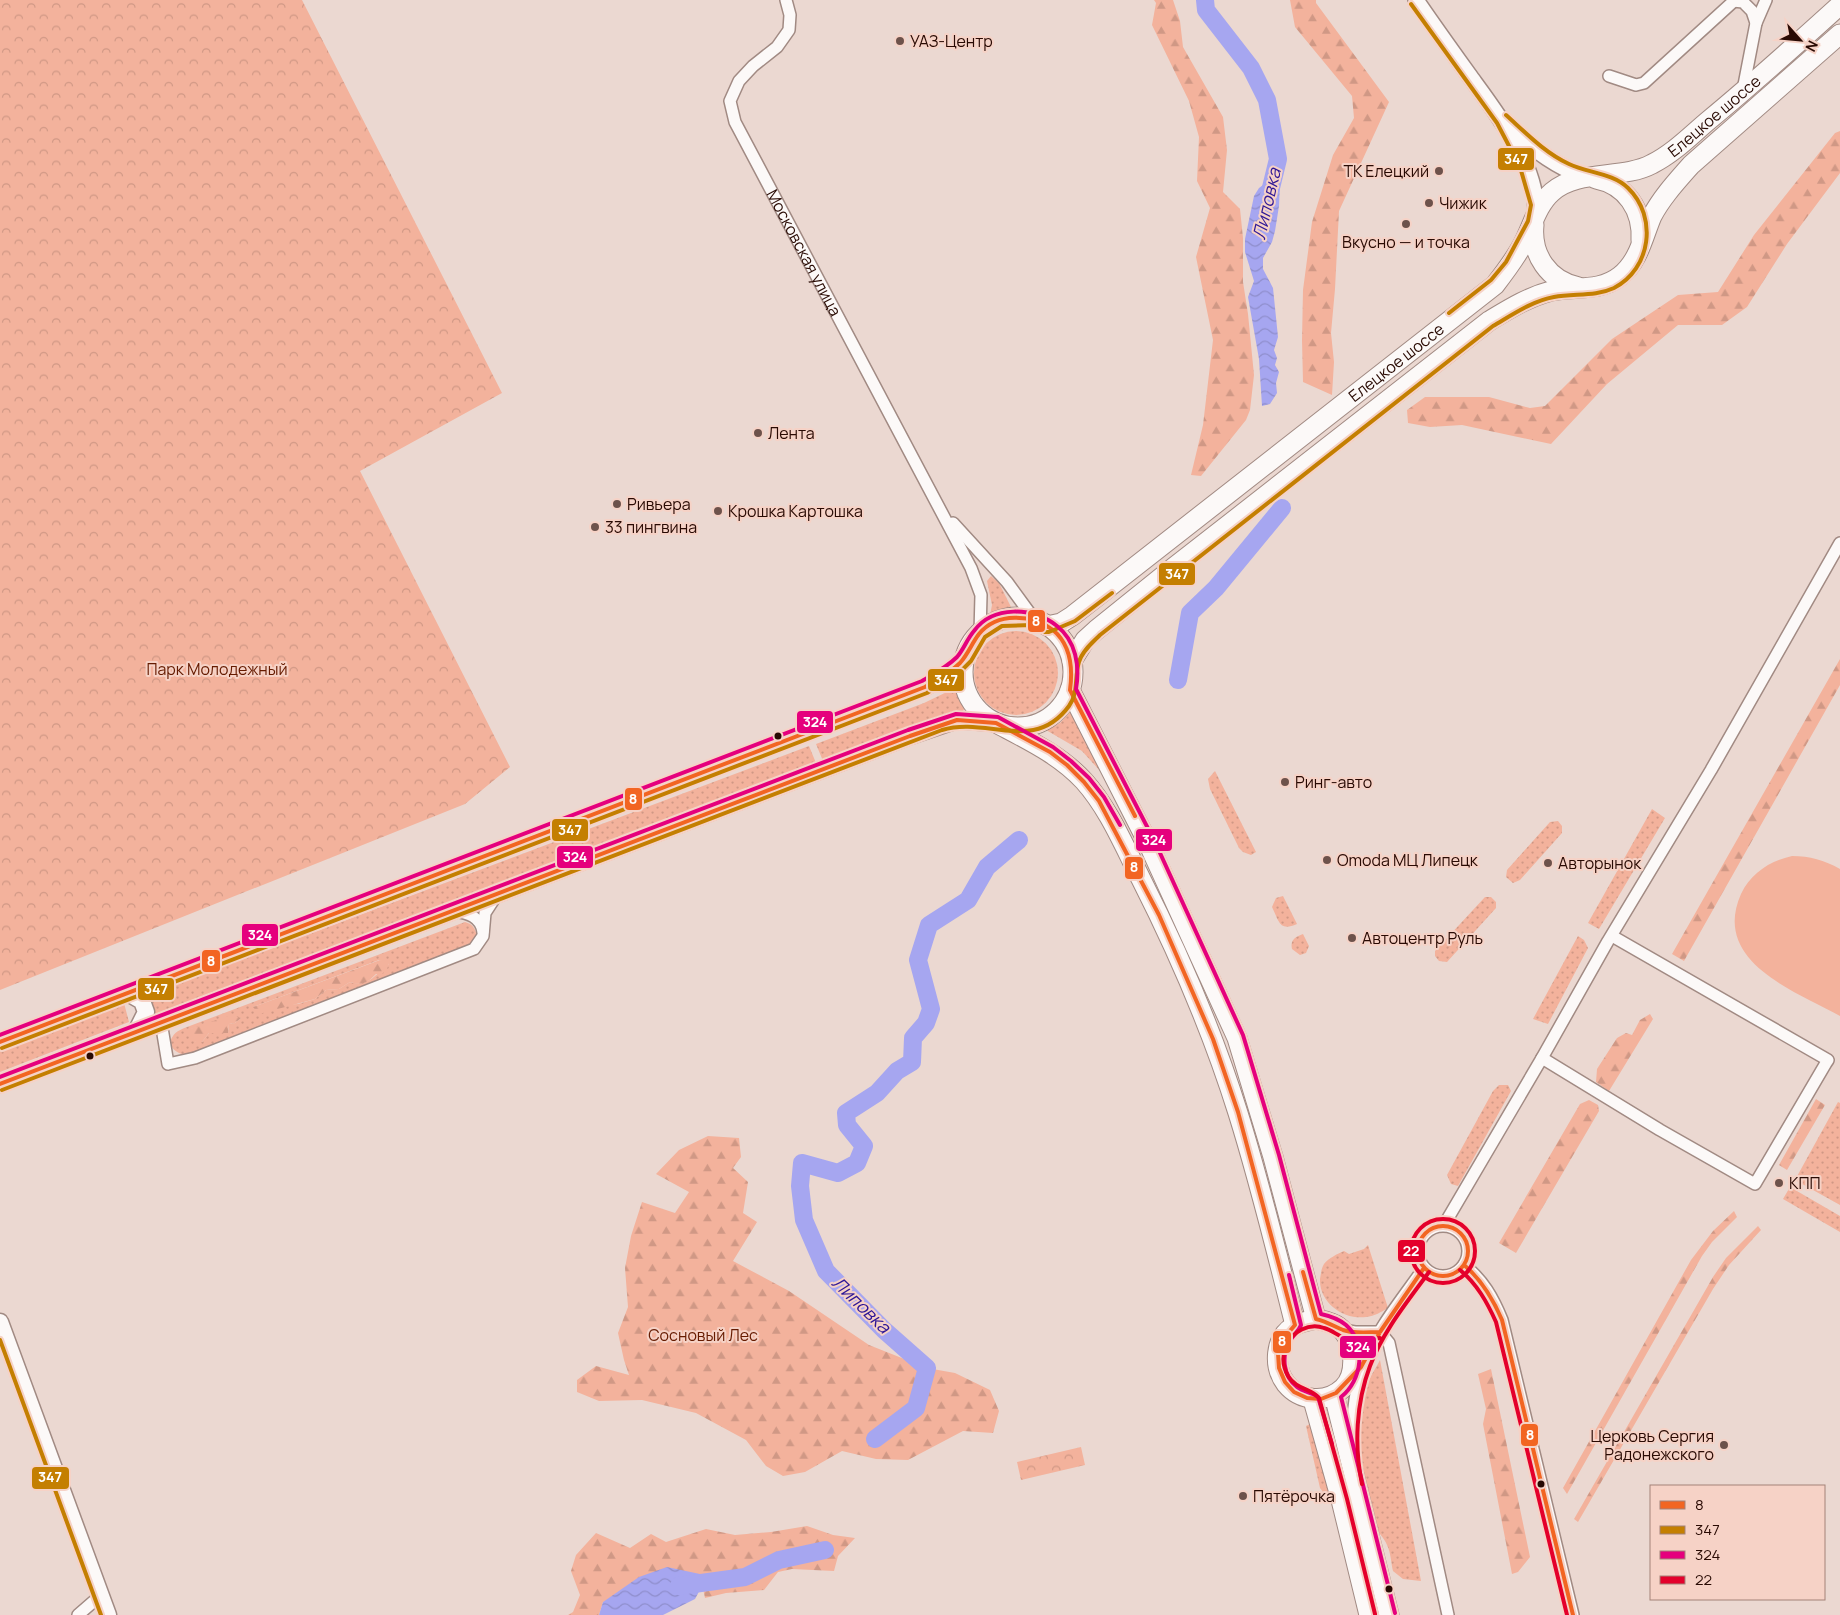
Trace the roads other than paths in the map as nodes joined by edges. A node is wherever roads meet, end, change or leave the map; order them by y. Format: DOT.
graph roads {
  1 [pos="786,0"];
  2 [pos="1416,0"];
  3 [pos="1766,0"];
  4 [pos="1734,1"];
  5 [pos="1840,5"];
  6 [pos="1756,23"];
  7 [pos="1840,34"];
  8 [pos="1609,76"];
  9 [pos="1743,92"];
  10 [pos="1502,120"];
  11 [pos="1586,178"];
  12 [pos="1535,218"];
  13 [pos="1639,249"];
  14 [pos="1585,287"];
  15 [pos="942,511"];
  16 [pos="1840,543"];
  17 [pos="1040,623"];
  18 [pos="980,633"];
  19 [pos="966,657"];
  20 [pos="1072,661"];
  21 [pos="1070,690"];
  22 [pos="996,723"];
  23 [pos="498,893"];
  24 [pos="453,910"];
  25 [pos="483,936"];
  26 [pos="1612,936"];
  27 [pos="128,993"];
  28 [pos="161,1022"];
  29 [pos="138,1030"];
  30 [pos="0,1042"];
  31 [pos="1542,1058"];
  32 [pos="0,1084"];
  33 [pos="1444,1225"];
  34 [pos="1464,1265"];
  35 [pos="1424,1268"];
  36 [pos="1316,1320"];
  37 [pos="0,1322"];
  38 [pos="1295,1325"];
  39 [pos="1343,1330"];
  40 [pos="1380,1332"];
  41 [pos="1364,1364"];
  42 [pos="1348,1380"];
  43 [pos="1334,1395"];
  44 [pos="1314,1400"];
  45 [pos="1351,1468"];
  46 [pos="101,1596"];
  47 [pos="78,1615"];
  48 [pos="108,1615"];
  49 [pos="1368,1615"];
  50 [pos="1389,1615"];
  51 [pos="1448,1615"];
  52 [pos="1572,1615"];
  1 -- 15 [label="street, Московская улица"];
  2 -- 10 [label="street"];
  3 -- 6 [label="street"];
  4 -- 6 [label="street"];
  4 -- 8 [label="street"];
  5 -- 9 [label="main road, Елецкое шоссе"];
  6 -- 9 [label="street"];
  7 -- 13 [label="main road, Елецкое шоссе"];
  9 -- 11 [label="main road, Елецкое шоссе"];
  10 -- 11 [label="street"];
  10 -- 12 [label="street"];
  11 -- 12 [label="main road, Елецкое шоссе"];
  11 -- 13 [label="main road"];
  12 -- 14 [label="main road"];
  12 -- 17 [label="main road, Елецкое шоссе"];
  13 -- 14 [label="main road, Елецкое шоссе"];
  14 -- 20 [label="main road, Елецкое шоссе"];
  15 -- 17 [label="street, Московская улица"];
  15 -- 18 [label="street, Московская улица"];
  16 -- 26 [label="street"];
  17 -- 18 [label="main road"];
  17 -- 20 [label="main road"];
  18 -- 19 [label="main road"];
  19 -- 22 [label="main road"];
  19 -- 27 [label="main road"];
  20 -- 21 [label="main road"];
  21 -- 22 [label="main road"];
  21 -- 36 [label="main road"];
  22 -- 23 [label="main road"];
  22 -- 38 [label="main road"];
  23 -- 24 [label="main road"];
  23 -- 25 [label="street"];
  24 -- 25 [label="street"];
  24 -- 28 [label="main road"];
  25 -- 28 [label="street"];
  26 -- 31 [label="street"];
  26 -- 31 [label="street"];
  27 -- 29 [label="main road"];
  27 -- 30 [label="main road"];
  28 -- 29 [label="main road"];
  29 -- 32 [label="main road"];
  31 -- 33 [label="street"];
  33 -- 34 [label="street"];
  33 -- 35 [label="street"];
  34 -- 35 [label="street"];
  34 -- 52 [label="street"];
  35 -- 40 [label="street"];
  36 -- 38 [label="main road"];
  36 -- 39 [label="main road"];
  37 -- 46 [label="main road"];
  38 -- 44 [label="main road"];
  39 -- 40 [label="street"];
  39 -- 42 [label="main road"];
  40 -- 41 [label="street"];
  40 -- 51 [label="street"];
  41 -- 42 [label="street"];
  41 -- 45 [label="street"];
  42 -- 43 [label="main road"];
  43 -- 44 [label="main road"];
  43 -- 45 [label="main road"];
  44 -- 49 [label="main road"];
  45 -- 50 [label="main road"];
  46 -- 47 [label="street"];
  46 -- 48 [label="main road"];
}
